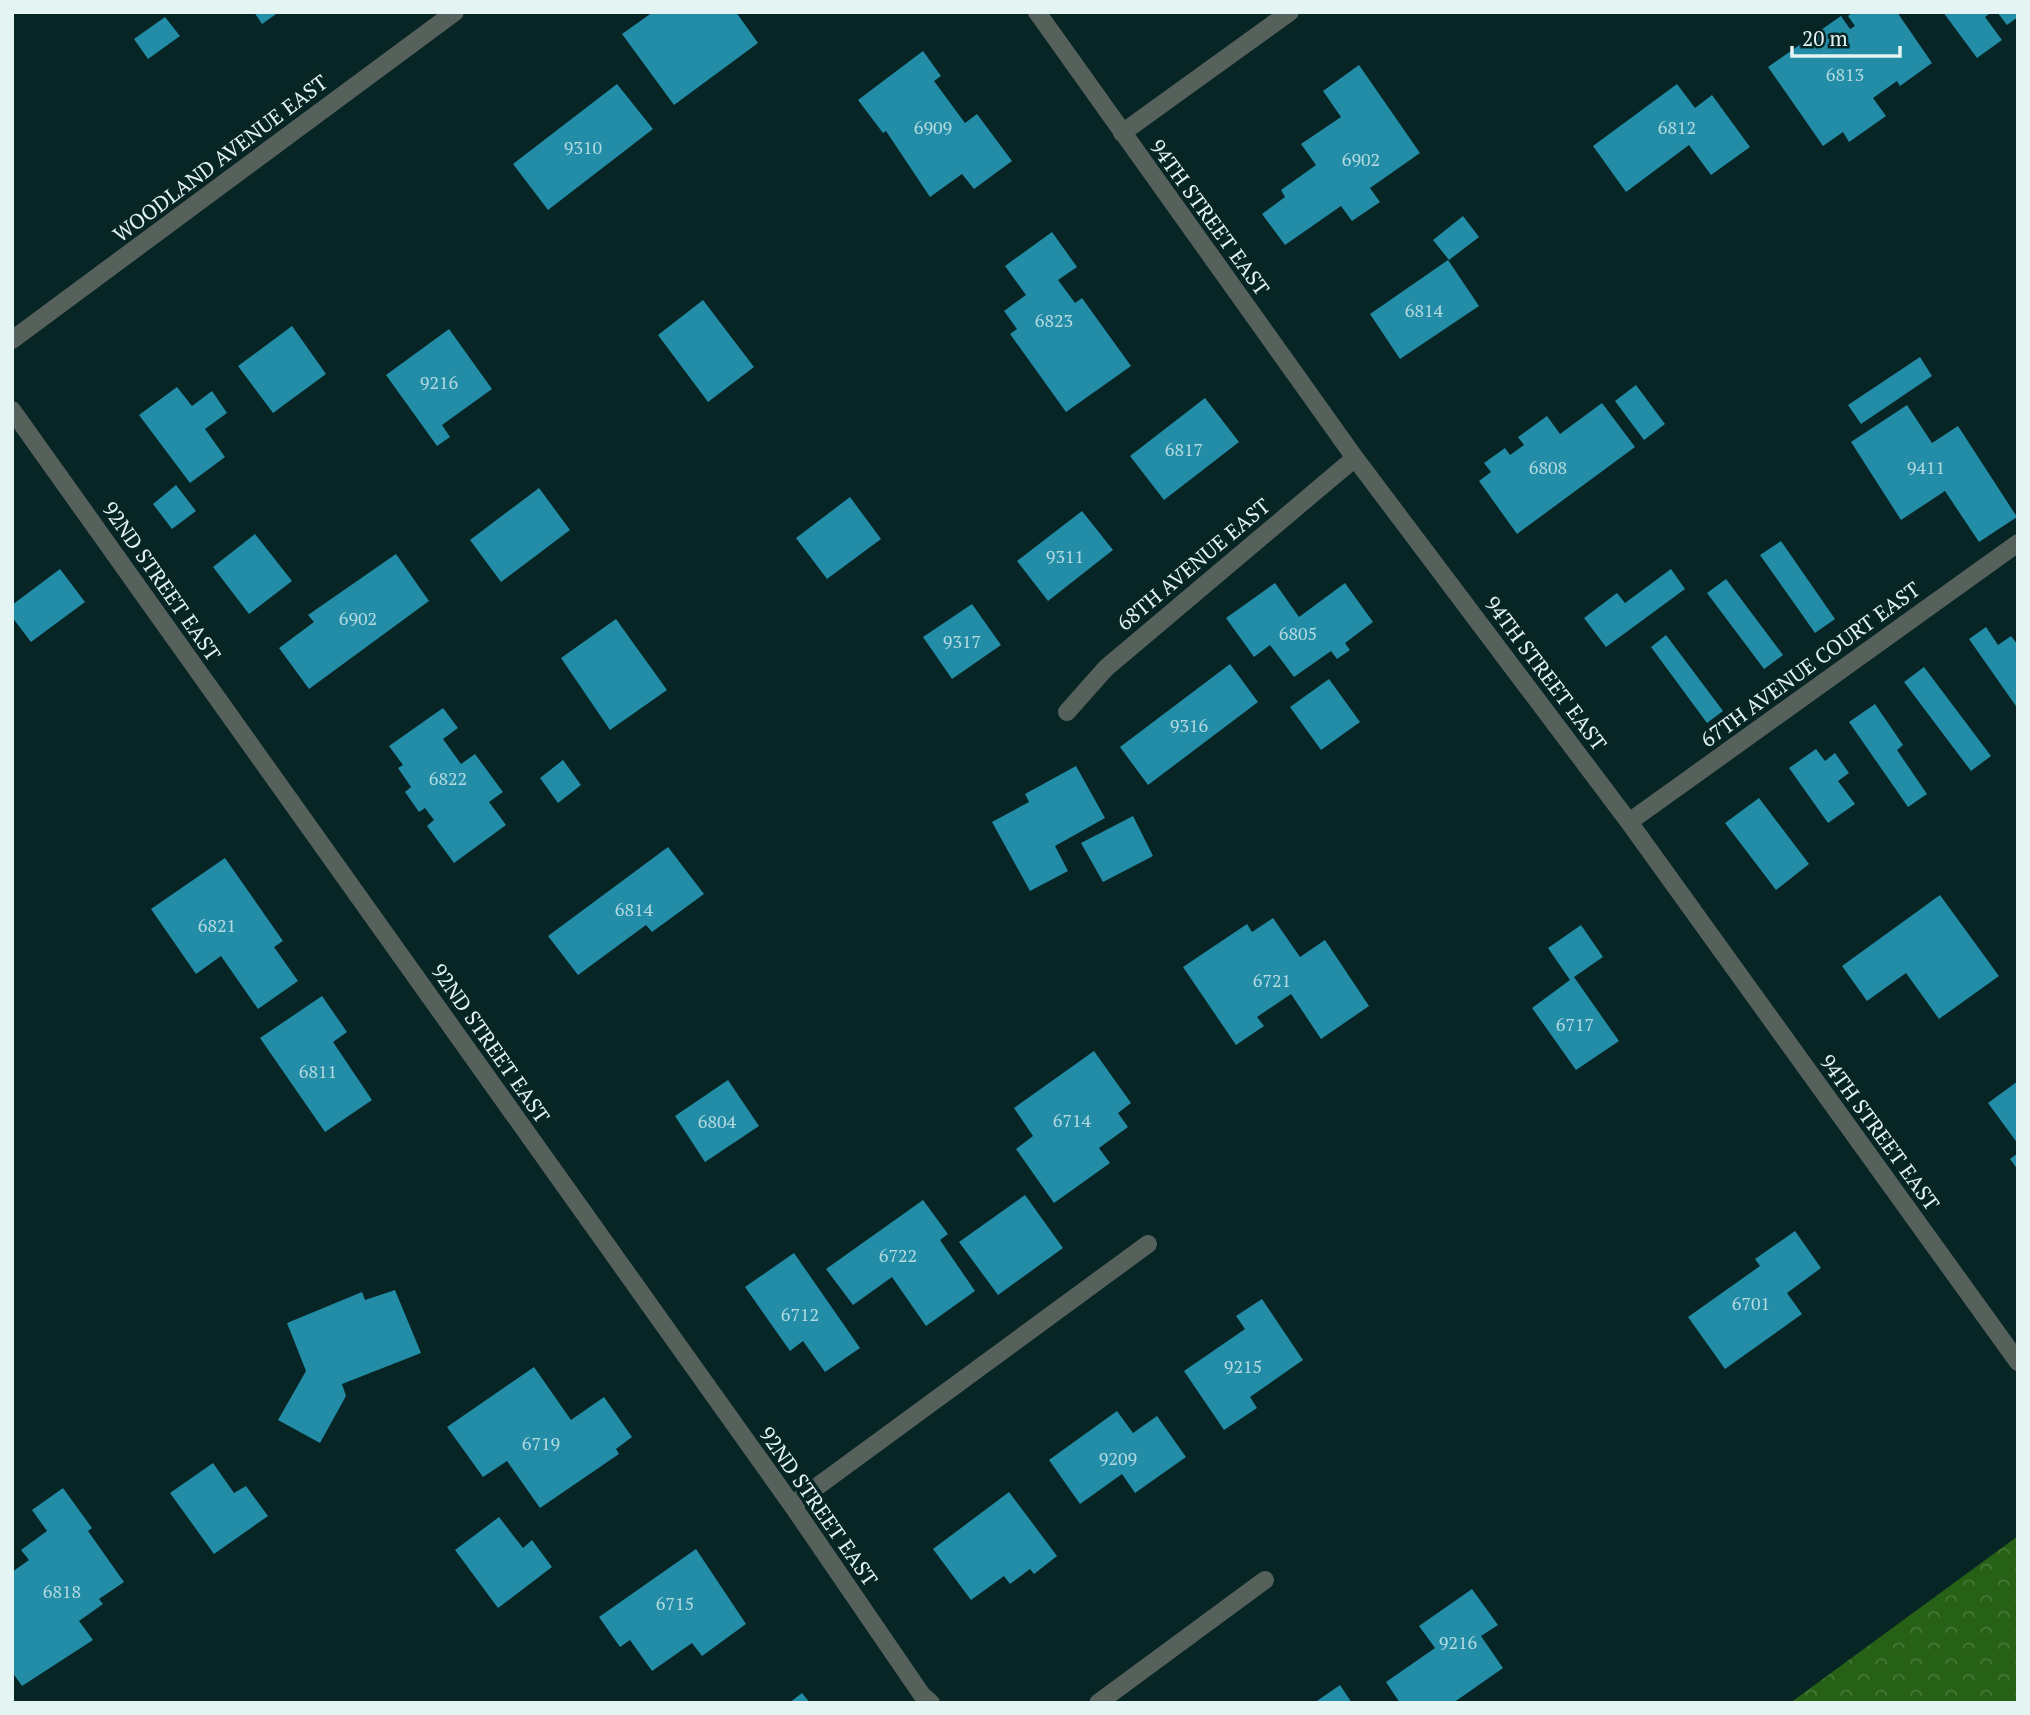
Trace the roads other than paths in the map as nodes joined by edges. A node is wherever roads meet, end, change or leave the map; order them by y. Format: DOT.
graph roads {
  1 [pos="455,12"];
  2 [pos="1037,12"];
  3 [pos="1290,12"];
  4 [pos="1122,133"];
  5 [pos="12,340"];
  6 [pos="12,410"];
  7 [pos="1354,457"];
  8 [pos="2018,543"];
  9 [pos="1067,712"];
  10 [pos="1629,822"];
  11 [pos="1148,1244"];
  12 [pos="2018,1362"];
  13 [pos="792,1505"];
  14 [pos="1265,1580"];
  15 [pos="931,1703"];
  16 [pos="1098,1703"];
  1 -- 5 [label="street, WOODLAND AVENUE EAST"];
  2 -- 4 [label="street, 94TH STREET EAST"];
  3 -- 4 [label="street"];
  4 -- 7 [label="street, 94TH STREET EAST"];
  6 -- 13 [label="street, 92ND STREET EAST"];
  7 -- 9 [label="street, 68TH AVENUE EAST"];
  7 -- 10 [label="street, 94TH STREET EAST"];
  8 -- 10 [label="street, 67TH AVENUE COURT EAST"];
  10 -- 12 [label="street, 94TH STREET EAST"];
  11 -- 13 [label="street"];
  13 -- 15 [label="street, 92ND STREET EAST"];
  14 -- 16 [label="street"];
}
